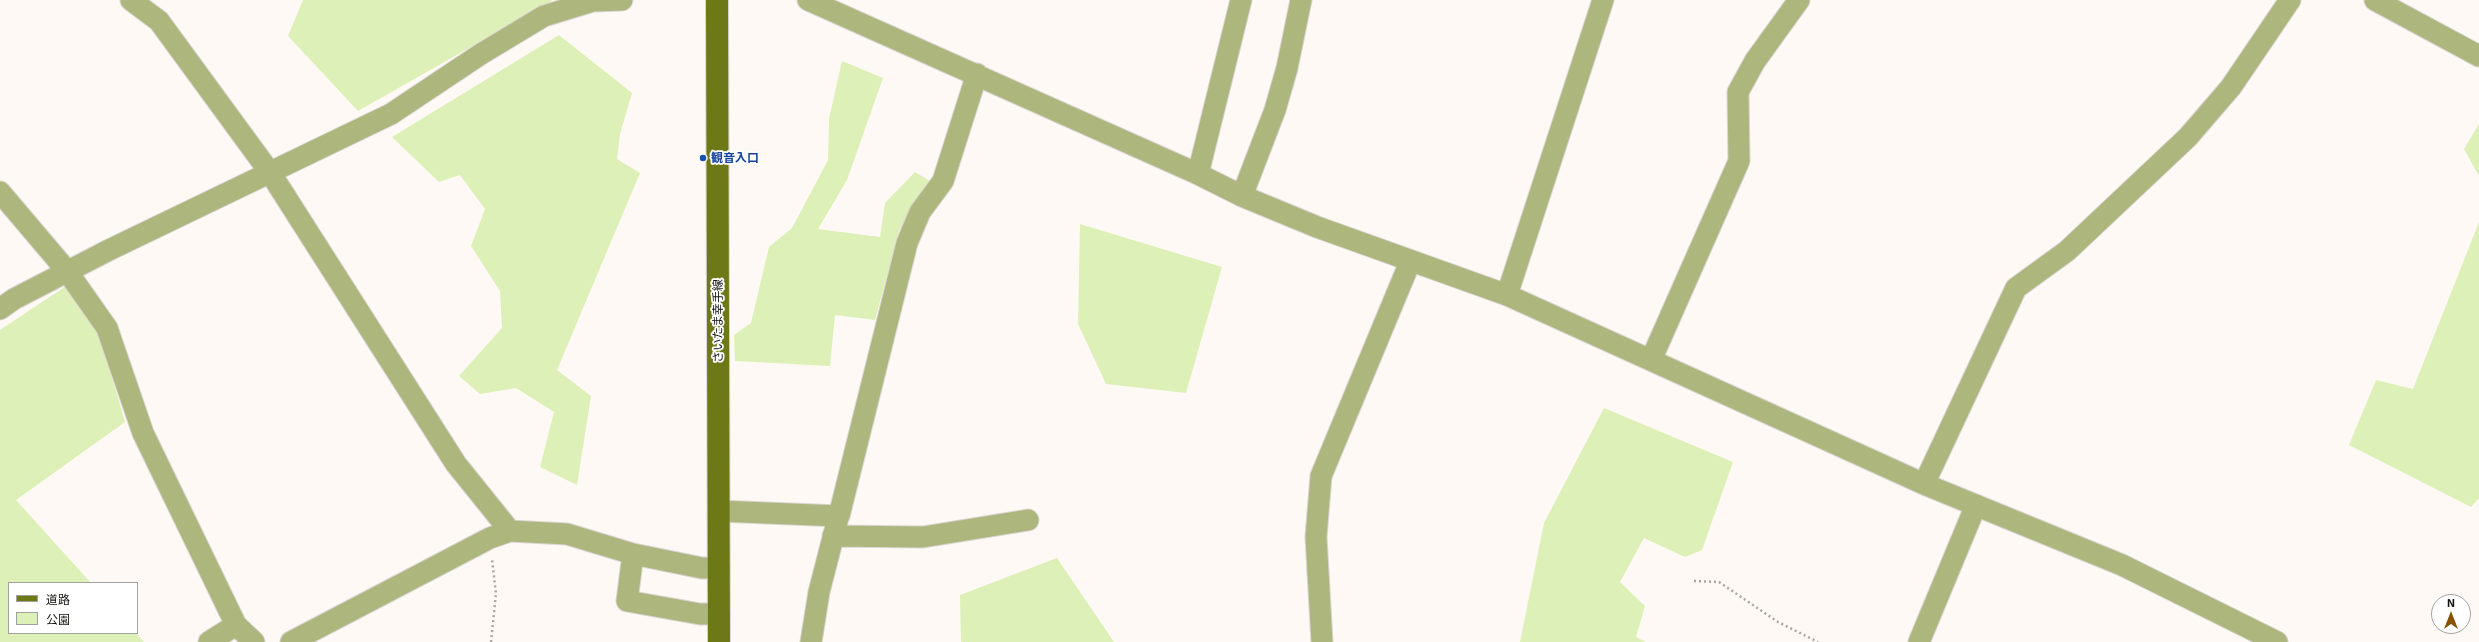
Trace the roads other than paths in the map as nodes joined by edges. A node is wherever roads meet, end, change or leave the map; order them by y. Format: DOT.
graph roads {
  1 [pos="130,0"];
  2 [pos="622,0"];
  3 [pos="717,0"];
  4 [pos="808,0"];
  5 [pos="1241,0"];
  6 [pos="1301,0"];
  7 [pos="1603,0"];
  8 [pos="1799,0"];
  9 [pos="2290,0"];
  10 [pos="2375,0"];
  11 [pos="2479,56"];
  12 [pos="977,74"];
  13 [pos="271,174"];
  14 [pos="1198,174"];
  15 [pos="0,192"];
  16 [pos="1242,196"];
  17 [pos="1410,262"];
  18 [pos="67,271"];
  19 [pos="1507,294"];
  20 [pos="0,309"];
  21 [pos="1651,360"];
  22 [pos="1924,484"];
  23 [pos="1976,505"];
  24 [pos="719,511"];
  25 [pos="839,516"];
  26 [pos="1028,520"];
  27 [pos="510,531"];
  28 [pos="833,536"];
  29 [pos="633,554"];
  30 [pos="719,568"];
  31 [pos="719,614"];
  32 [pos="236,625"];
  33 [pos="210,642"];
  34 [pos="254,642"];
  35 [pos="291,642"];
  36 [pos="719,642"];
  37 [pos="812,642"];
  38 [pos="1322,642"];
  39 [pos="1919,642"];
  40 [pos="2277,642"];
  1 -- 13 [label="street"];
  2 -- 13 [label="street"];
  3 -- 24 [label="main road, さいたま幸手線"];
  4 -- 12 [label="street"];
  5 -- 14 [label="street"];
  6 -- 16 [label="street"];
  7 -- 19 [label="street"];
  8 -- 21 [label="street"];
  9 -- 22 [label="street"];
  10 -- 11 [label="street"];
  12 -- 14 [label="street"];
  12 -- 25 [label="street"];
  13 -- 18 [label="street"];
  13 -- 27 [label="street"];
  14 -- 16 [label="street"];
  15 -- 18 [label="street"];
  16 -- 17 [label="street"];
  17 -- 19 [label="street"];
  17 -- 38 [label="street"];
  18 -- 20 [label="street"];
  18 -- 32 [label="street"];
  19 -- 21 [label="street"];
  21 -- 22 [label="street"];
  22 -- 23 [label="street"];
  23 -- 39 [label="street"];
  23 -- 40 [label="street"];
  24 -- 25 [label="street"];
  24 -- 30 [label="main road, さいたま幸手線"];
  25 -- 28 [label="street"];
  26 -- 28 [label="street"];
  27 -- 29 [label="street"];
  27 -- 35 [label="street"];
  28 -- 37 [label="street"];
  29 -- 30 [label="street"];
  29 -- 31 [label="street"];
  30 -- 31 [label="main road, さいたま幸手線"];
  31 -- 36 [label="main road, さいたま幸手線"];
  32 -- 33 [label="street"];
  32 -- 34 [label="street"];
}
